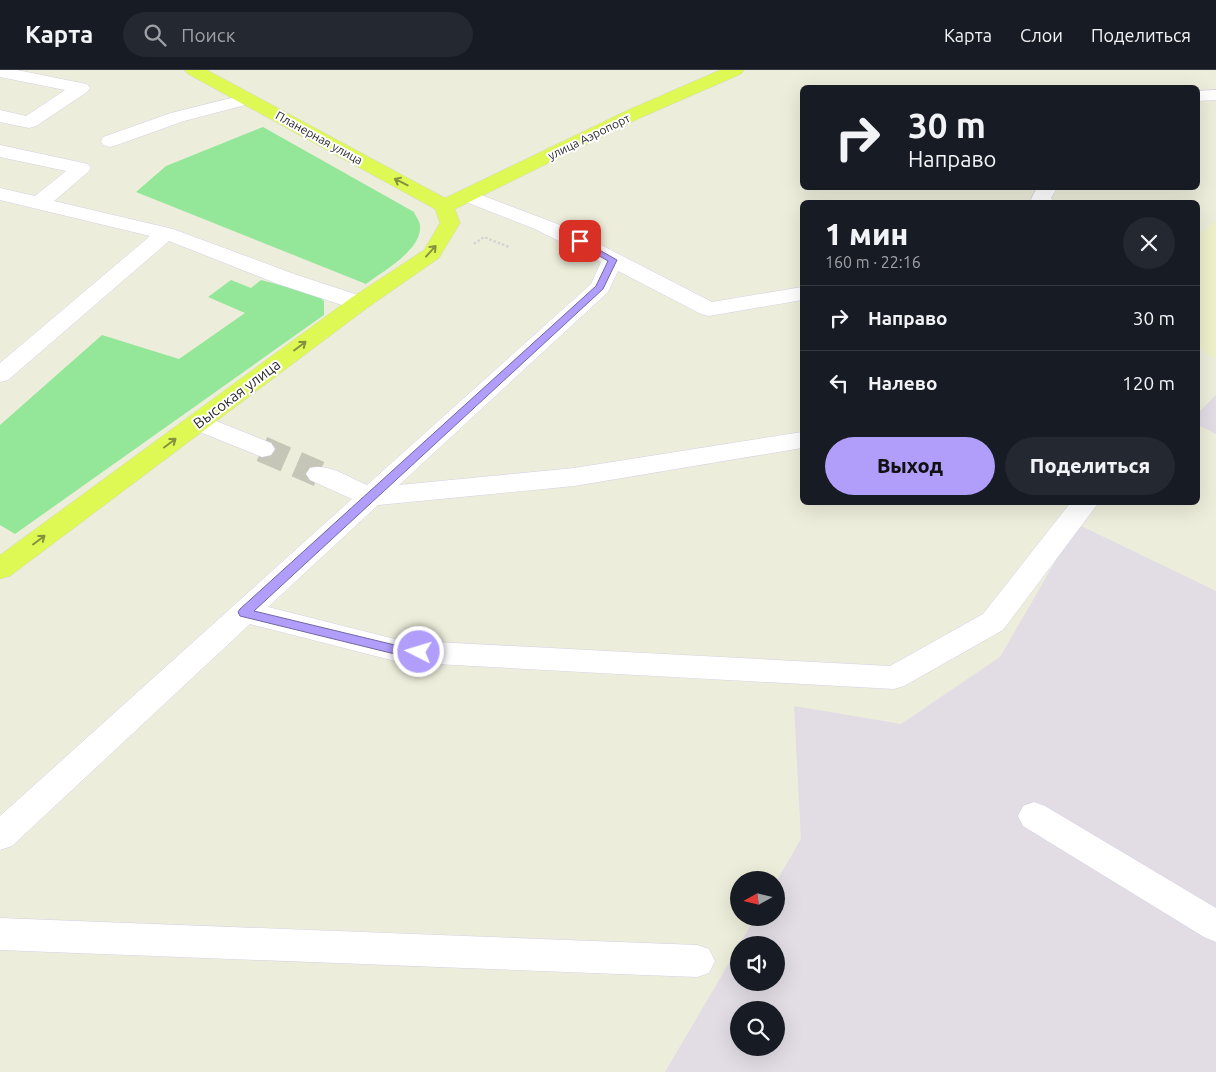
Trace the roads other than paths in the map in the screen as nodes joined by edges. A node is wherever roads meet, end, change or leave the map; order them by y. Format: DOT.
graph roads {
  1 [pos="194,70"];
  2 [pos="735,70"];
  3 [pos="0,72"];
  4 [pos="1216,95"];
  5 [pos="1200,96"];
  6 [pos="248,99"];
  7 [pos="0,116"];
  8 [pos="110,142"];
  9 [pos="0,151"];
  10 [pos="0,194"];
  11 [pos="468,196"];
  12 [pos="39,203"];
  13 [pos="444,206"];
  14 [pos="166,233"];
  15 [pos="613,260"];
  16 [pos="800,294"];
  17 [pos="359,302"];
  18 [pos="0,375"];
  19 [pos="199,422"];
  20 [pos="800,440"];
  21 [pos="262,449"];
  22 [pos="320,474"];
  23 [pos="371,496"];
  24 [pos="1084,505"];
  25 [pos="0,569"];
  26 [pos="244,612"];
  27 [pos="1034,816"];
  28 [pos="0,836"];
  29 [pos="1216,926"];
  30 [pos="0,934"];
  31 [pos="697,961"];
  1 -- 6 [label="main road, Планерная улица"];
  2 -- 11 [label="main road, улица Аэропорт"];
  3 -- 7 [label="lane"];
  4 -- 5 [label="lane"];
  6 -- 8 [label="lane"];
  13 -- 6 [label="main road, Планерная улица, one-way"];
  9 -- 12 [label="lane"];
  10 -- 12 [label="lane"];
  11 -- 13 [label="main road, улица Аэропорт"];
  11 -- 15 [label="lane"];
  12 -- 14 [label="lane"];
  17 -- 13 [label="main road, Высокая улица, one-way"];
  14 -- 17 [label="lane"];
  14 -- 18 [label="lane"];
  15 -- 16 [label="lane"];
  15 -- 23 [label="lane"];
  19 -- 17 [label="main road, Высокая улица, one-way"];
  19 -- 21 [label="lane"];
  25 -- 19 [label="main road, Высокая улица, one-way"];
  20 -- 23 [label="lane"];
  22 -- 23 [label="lane"];
  23 -- 26 [label="lane"];
  24 -- 26 [label="lane"];
  26 -- 28 [label="lane"];
  27 -- 29 [label="lane"];
  30 -- 31 [label="lane"];
}
